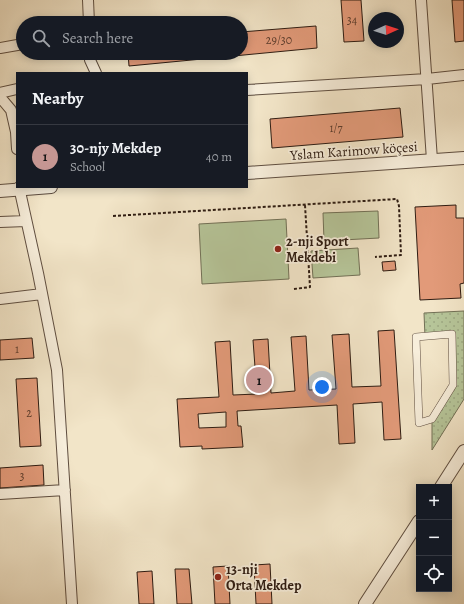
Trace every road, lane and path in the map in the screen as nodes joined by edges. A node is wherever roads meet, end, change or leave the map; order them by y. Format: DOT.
graph roads {
  1 [pos="88,0"];
  2 [pos="421,0"];
  3 [pos="89,16"];
  4 [pos="16,45"];
  5 [pos="0,48"];
  6 [pos="90,60"];
  7 [pos="93,72"];
  8 [pos="464,75"];
  9 [pos="427,78"];
  10 [pos="16,89"];
  11 [pos="248,90"];
  12 [pos="0,93"];
  13 [pos="0,97"];
  14 [pos="14,110"];
  15 [pos="0,111"];
  16 [pos="16,132"];
  17 [pos="464,158"];
  18 [pos="432,160"];
  19 [pos="248,173"];
  20 [pos="19,188"];
  21 [pos="0,191"];
  22 [pos="305,205"];
  23 [pos="114,216"];
  24 [pos="26,220"];
  25 [pos="0,222"];
  26 [pos="375,257"];
  27 [pos="294,289"];
  28 [pos="42,294"];
  29 [pos="0,299"];
  30 [pos="452,334"];
  31 [pos="464,451"];
  32 [pos="443,484"];
  33 [pos="65,490"];
  34 [pos="0,494"];
  35 [pos="416,526"];
  36 [pos="72,604"];
  37 [pos="365,604"];
  1 -- 3 [label="street"];
  2 -- 9 [label="street"];
  4 -- 5 [label="street"];
  6 -- 7 [label="street"];
  8 -- 9 [label="street"];
  9 -- 11 [label="street"];
  9 -- 18 [label="street"];
  10 -- 12 [label="street"];
  13 -- 14 [label="street"];
  14 -- 15 [label="street"];
  14 -- 16 [label="street"];
  17 -- 18 [label="street, Yslam Karimow köçesi"];
  18 -- 19 [label="street, Yslam Karimow köçesi"];
  20 -- 21 [label="street"];
  20 -- 24 [label="street"];
  22 -- 23 [label="path"];
  22 -- 26 [label="path"];
  22 -- 27 [label="path"];
  24 -- 25 [label="street"];
  24 -- 28 [label="street"];
  28 -- 29 [label="street"];
  28 -- 33 [label="street"];
  30 -- 30 [label="street"];
  31 -- 32 [label="street"];
  33 -- 34 [label="street"];
  33 -- 36 [label="street"];
  35 -- 37 [label="street"];
}
